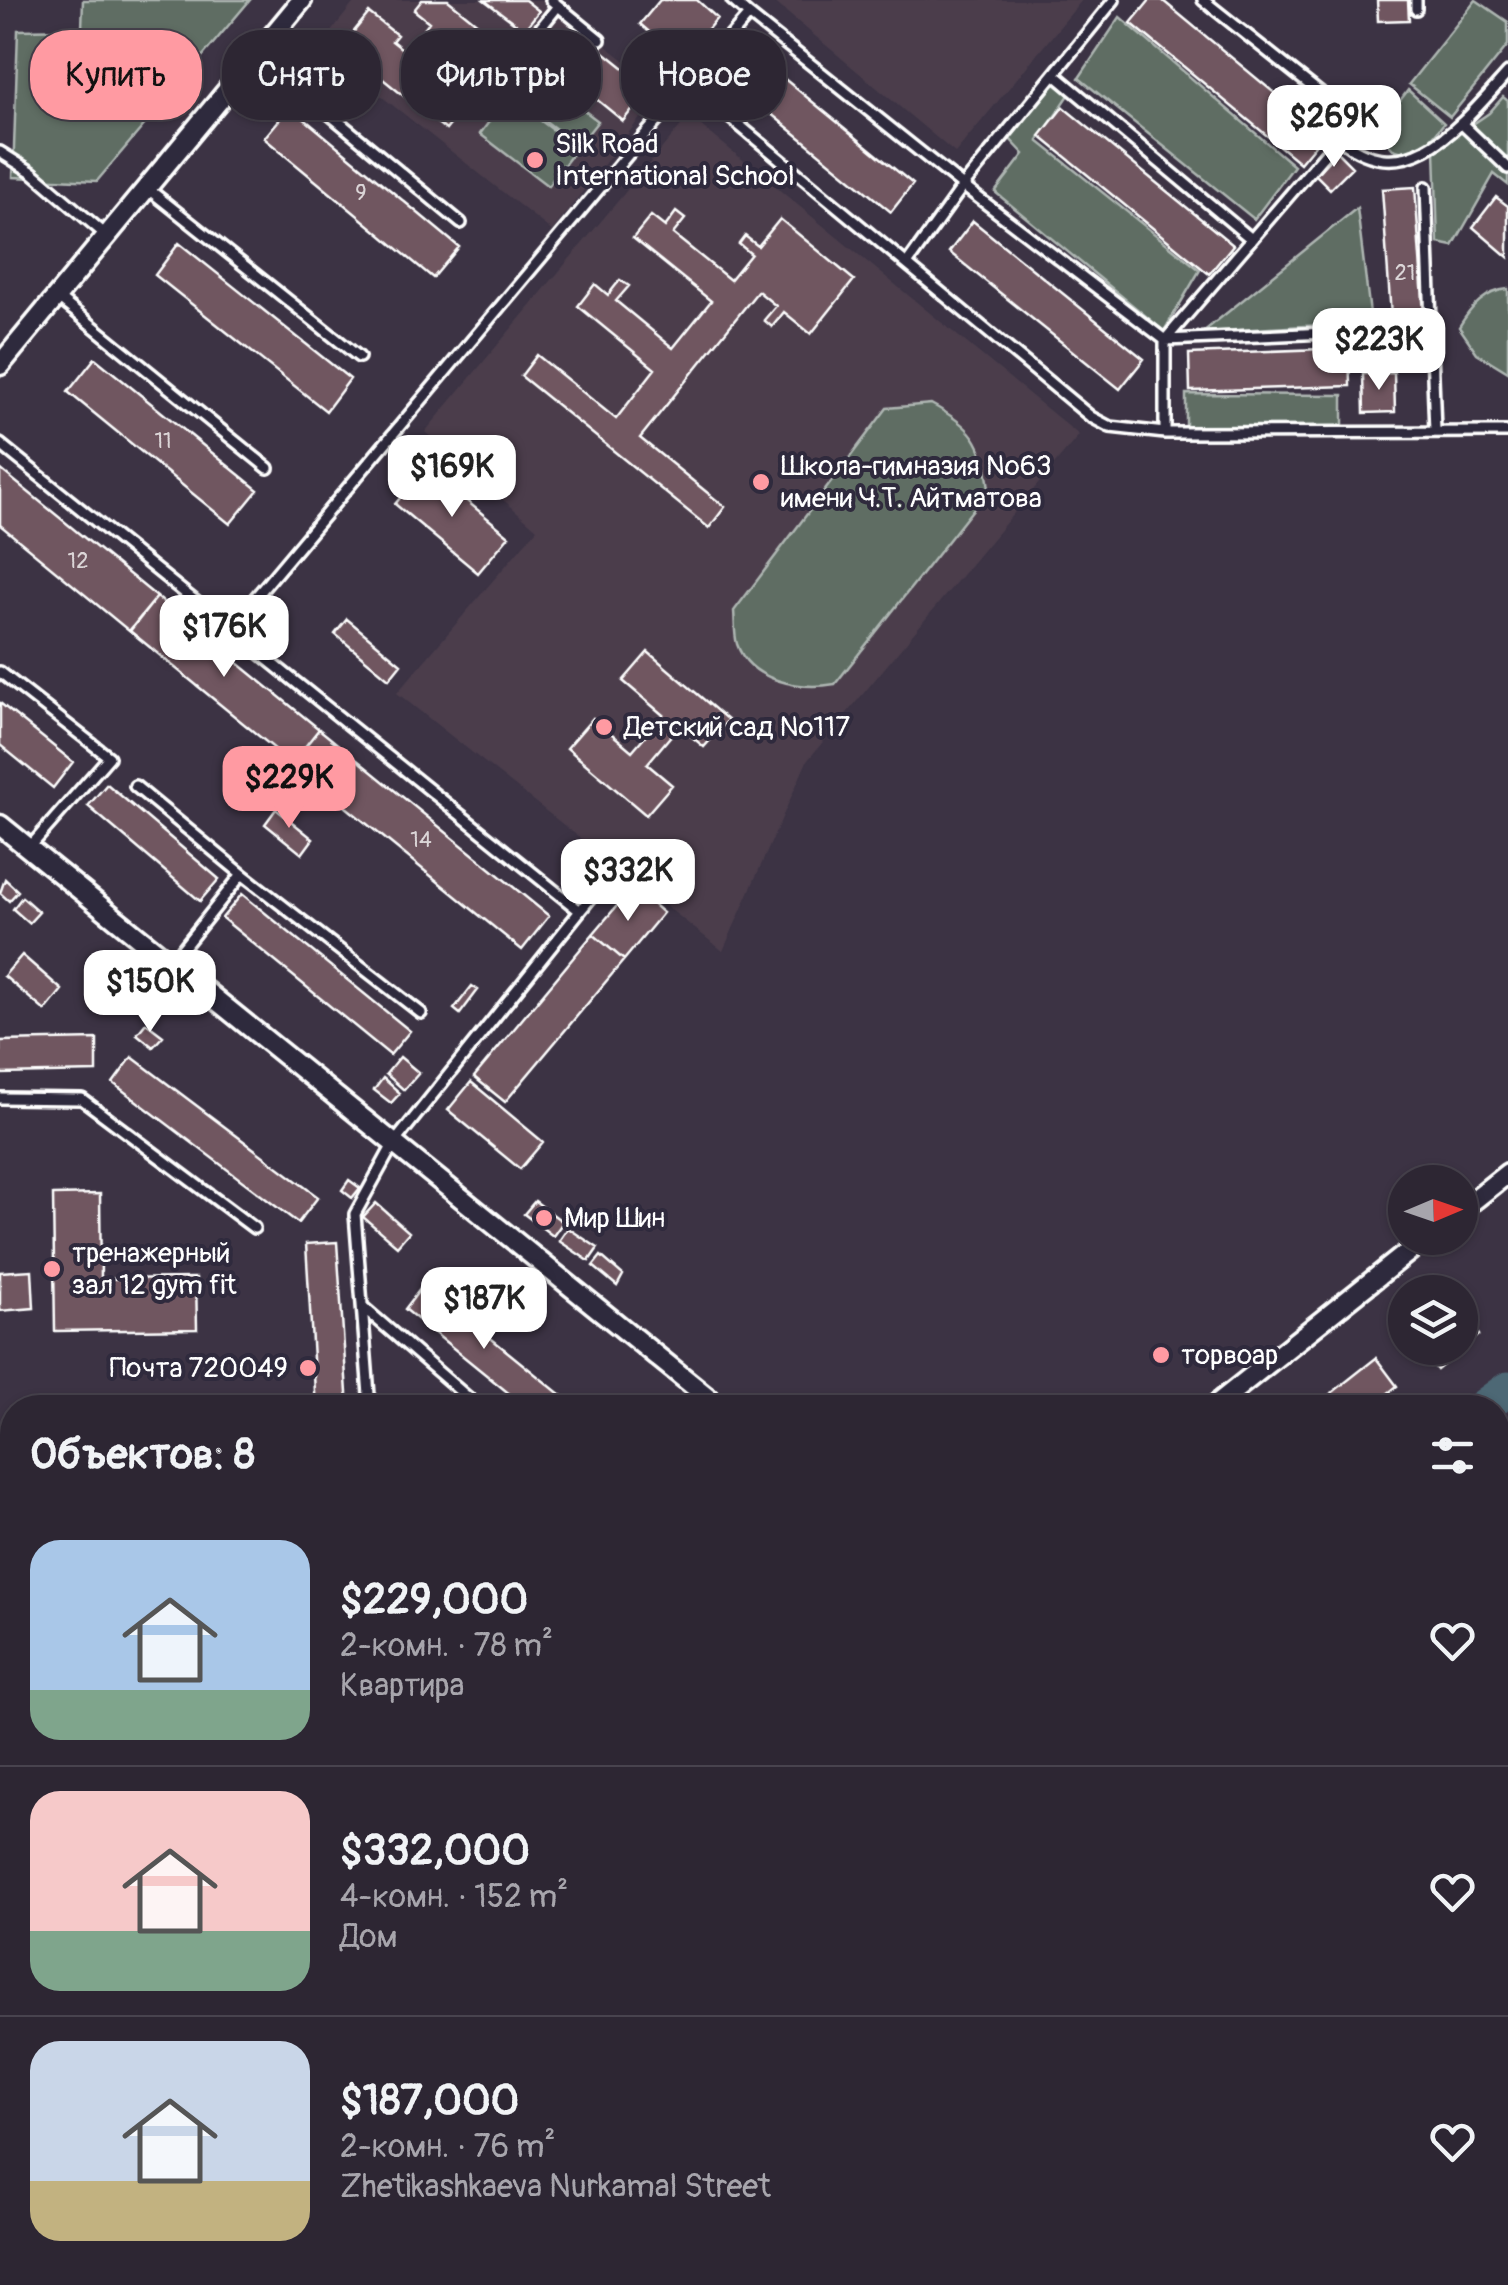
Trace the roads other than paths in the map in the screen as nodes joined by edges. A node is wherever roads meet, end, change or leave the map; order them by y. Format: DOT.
graph roads {
  1 [pos="302,0"];
  2 [pos="732,0"];
  3 [pos="1114,0"];
  4 [pos="1203,0"];
  5 [pos="554,3"];
  6 [pos="749,15"];
  7 [pos="277,30"];
  8 [pos="538,30"];
  9 [pos="588,30"];
  10 [pos="737,30"];
  11 [pos="1508,73"];
  12 [pos="1054,74"];
  13 [pos="222,97"];
  14 [pos="336,120"];
  15 [pos="660,120"];
  16 [pos="733,120"];
  17 [pos="1461,124"];
  18 [pos="1337,137"];
  19 [pos="0,152"];
  20 [pos="1508,168"];
  21 [pos="963,186"];
  22 [pos="1426,187"];
  23 [pos="147,188"];
  24 [pos="460,223"];
  25 [pos="107,236"];
  26 [pos="1249,237"];
  27 [pos="907,264"];
  28 [pos="56,296"];
  29 [pos="1327,333"];
  30 [pos="1165,340"];
  31 [pos="359,358"];
  32 [pos="0,365"];
  33 [pos="1435,431"];
  34 [pos="1508,432"];
  35 [pos="1166,433"];
  36 [pos="0,444"];
  37 [pos="268,468"];
  38 [pos="229,628"];
  39 [pos="0,672"];
  40 [pos="135,786"];
  41 [pos="6,830"];
  42 [pos="29,848"];
  43 [pos="0,852"];
  44 [pos="242,874"];
  45 [pos="608,878"];
  46 [pos="580,911"];
  47 [pos="171,963"];
  48 [pos="422,1014"];
  49 [pos="0,1098"];
  50 [pos="394,1143"];
  51 [pos="1508,1172"];
  52 [pos="1478,1196"];
  53 [pos="254,1228"];
  54 [pos="1405,1255"];
  55 [pos="364,1307"];
  56 [pos="369,1395"];
  57 [pos="465,1395"];
  58 [pos="705,1395"];
  59 [pos="1228,1395"];
  1 -- 7 [label="street"];
  2 -- 6 [label="lane"];
  3 -- 12 [label="lane"];
  4 -- 18 [label="lane"];
  5 -- 8 [label="lane"];
  5 -- 9 [label="lane"];
  6 -- 10 [label="lane"];
  6 -- 21 [label="lane"];
  11 -- 17 [label="lane"];
  12 -- 21 [label="lane"];
  12 -- 26 [label="lane"];
  13 -- 23 [label="street"];
  14 -- 24 [label="lane"];
  15 -- 38 [label="lane"];
  16 -- 27 [label="lane"];
  17 -- 18 [label="lane"];
  17 -- 20 [label="lane"];
  18 -- 26 [label="lane"];
  19 -- 25 [label="lane"];
  21 -- 27 [label="lane"];
  21 -- 30 [label="lane"];
  22 -- 33 [label="lane"];
  23 -- 25 [label="street"];
  23 -- 31 [label="lane"];
  25 -- 28 [label="street"];
  26 -- 30 [label="lane"];
  27 -- 35 [label="lane"];
  28 -- 32 [label="street"];
  28 -- 37 [label="lane"];
  29 -- 30 [label="lane"];
  30 -- 35 [label="lane"];
  33 -- 34 [label="lane"];
  33 -- 35 [label="lane"];
  36 -- 38 [label="lane"];
  38 -- 46 [label="lane"];
  39 -- 42 [label="lane"];
  40 -- 44 [label="lane"];
  41 -- 42 [label="street"];
  41 -- 43 [label="street"];
  42 -- 47 [label="street"];
  44 -- 47 [label="lane"];
  44 -- 48 [label="lane"];
  45 -- 46 [label="lane"];
  46 -- 50 [label="lane"];
  47 -- 50 [label="street"];
  49 -- 53 [label="lane"];
  50 -- 55 [label="lane"];
  50 -- 58 [label="street"];
  51 -- 52 [label="street"];
  54 -- 59 [label="street"];
  55 -- 56 [label="lane"];
  55 -- 57 [label="lane"];
}
